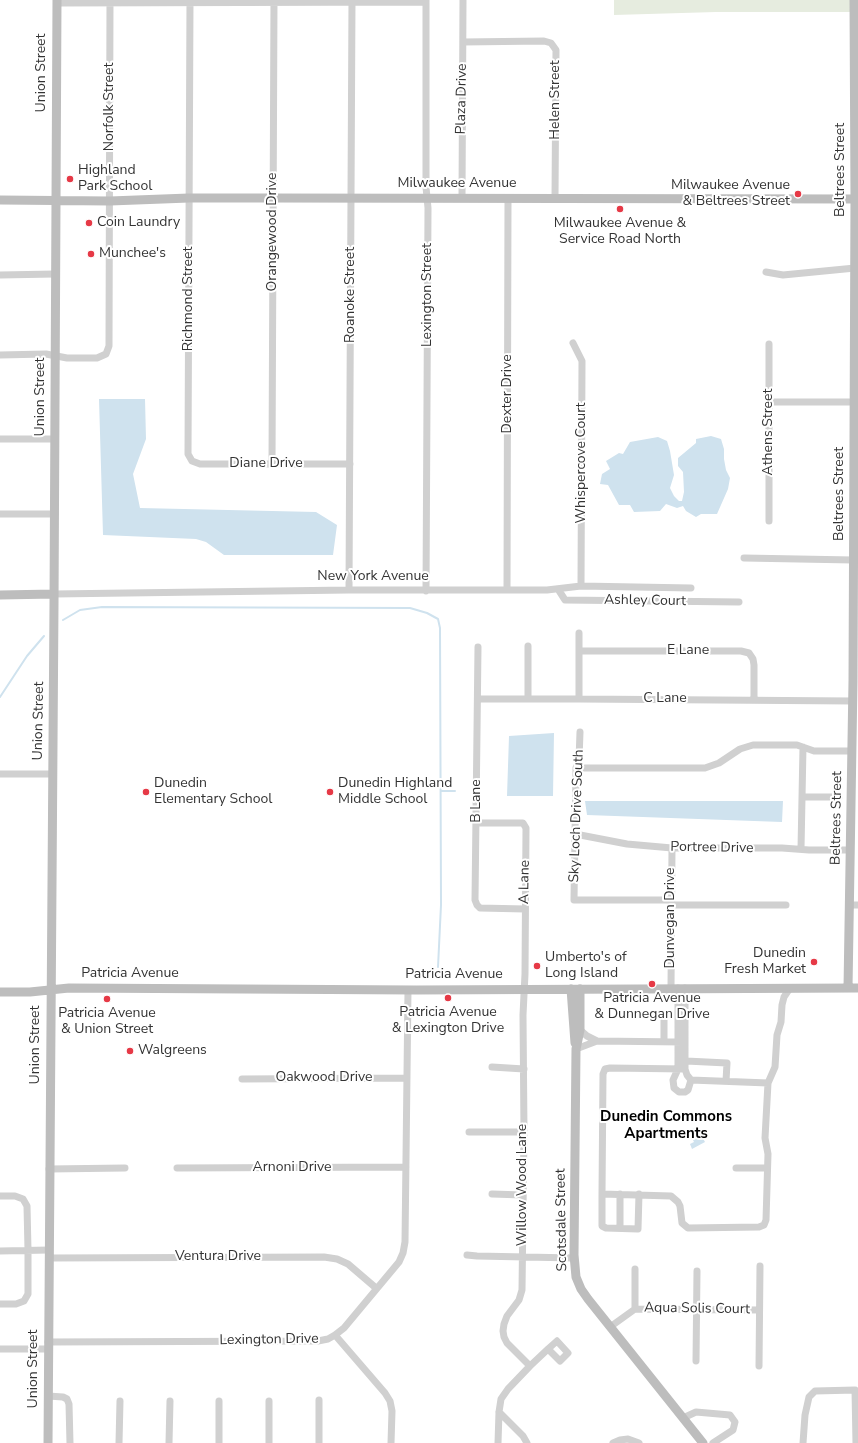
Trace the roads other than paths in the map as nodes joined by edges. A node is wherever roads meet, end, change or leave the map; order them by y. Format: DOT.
graph roads {
  1 [pos="463,0"];
  2 [pos="110,1"];
  3 [pos="190,1"];
  4 [pos="274,1"];
  5 [pos="352,1"];
  6 [pos="426,1"];
  7 [pos="57,2"];
  8 [pos="856,2"];
  9 [pos="463,42"];
  10 [pos="856,107"];
  11 [pos="189,198"];
  12 [pos="273,198"];
  13 [pos="352,198"];
  14 [pos="427,198"];
  15 [pos="462,198"];
  16 [pos="508,198"];
  17 [pos="555,198"];
  18 [pos="857,199"];
  19 [pos="0,200"];
  20 [pos="56,200"];
  21 [pos="110,201"];
  22 [pos="855,268"];
  23 [pos="766,272"];
  24 [pos="55,274"];
  25 [pos="0,275"];
  26 [pos="573,342"];
  27 [pos="769,344"];
  28 [pos="856,351"];
  29 [pos="0,355"];
  30 [pos="55,356"];
  31 [pos="769,402"];
  32 [pos="854,402"];
  33 [pos="0,439"];
  34 [pos="55,439"];
  35 [pos="188,454"];
  36 [pos="272,464"];
  37 [pos="350,464"];
  38 [pos="0,514"];
  39 [pos="55,514"];
  40 [pos="769,521"];
  41 [pos="744,558"];
  42 [pos="853,560"];
  43 [pos="855,578"];
  44 [pos="581,586"];
  45 [pos="691,588"];
  46 [pos="558,589"];
  47 [pos="349,590"];
  48 [pos="507,590"];
  49 [pos="426,591"];
  50 [pos="54,594"];
  51 [pos="0,595"];
  52 [pos="739,602"];
  53 [pos="579,633"];
  54 [pos="528,646"];
  55 [pos="478,647"];
  56 [pos="579,651"];
  57 [pos="855,681"];
  58 [pos="478,699"];
  59 [pos="528,699"];
  60 [pos="579,699"];
  61 [pos="754,700"];
  62 [pos="853,701"];
  63 [pos="580,732"];
  64 [pos="803,747"];
  65 [pos="852,751"];
  66 [pos="576,768"];
  67 [pos="0,774"];
  68 [pos="53,774"];
  69 [pos="855,782"];
  70 [pos="802,797"];
  71 [pos="839,797"];
  72 [pos="477,823"];
  73 [pos="575,834"];
  74 [pos="672,848"];
  75 [pos="801,849"];
  76 [pos="850,850"];
  77 [pos="671,903"];
  78 [pos="786,905"];
  79 [pos="854,905"];
  80 [pos="525,908"];
  81 [pos="678,988"];
  82 [pos="790,988"];
  83 [pos="848,988"];
  84 [pos="858,988"];
  85 [pos="524,989"];
  86 [pos="576,989"];
  87 [pos="51,990"];
  88 [pos="408,990"];
  89 [pos="0,992"];
  90 [pos="642,1015"];
  91 [pos="580,1030"];
  92 [pos="597,1041"];
  93 [pos="664,1042"];
  94 [pos="682,1042"];
  95 [pos="576,1048"];
  96 [pos="686,1061"];
  97 [pos="492,1067"];
  98 [pos="524,1069"];
  99 [pos="682,1069"];
  100 [pos="407,1078"];
  101 [pos="242,1079"];
  102 [pos="691,1080"];
  103 [pos="726,1081"];
  104 [pos="768,1083"];
  105 [pos="469,1132"];
  106 [pos="524,1132"];
  107 [pos="406,1167"];
  108 [pos="125,1168"];
  109 [pos="177,1168"];
  110 [pos="736,1168"];
  111 [pos="767,1168"];
  112 [pos="50,1169"];
  113 [pos="492,1194"];
  114 [pos="602,1194"];
  115 [pos="620,1194"];
  116 [pos="639,1194"];
  117 [pos="523,1195"];
  118 [pos="0,1196"];
  119 [pos="620,1228"];
  120 [pos="28,1250"];
  121 [pos="0,1251"];
  122 [pos="49,1254"];
  123 [pos="468,1255"];
  124 [pos="522,1257"];
  125 [pos="574,1258"];
  126 [pos="760,1266"];
  127 [pos="635,1268"];
  128 [pos="697,1271"];
  129 [pos="376,1288"];
  130 [pos="0,1304"];
  131 [pos="635,1308"];
  132 [pos="696,1310"];
  133 [pos="759,1310"];
  134 [pos="610,1327"];
  135 [pos="335,1335"];
  136 [pos="48,1345"];
  137 [pos="0,1349"];
  138 [pos="548,1349"];
  139 [pos="696,1361"];
  140 [pos="530,1366"];
  141 [pos="759,1366"];
  142 [pos="48,1396"];
  143 [pos="319,1400"];
  144 [pos="120,1401"];
  145 [pos="170,1401"];
  146 [pos="219,1401"];
  147 [pos="269,1401"];
  148 [pos="499,1412"];
  149 [pos="857,1417"];
  150 [pos="683,1418"];
  151 [pos="48,1443"];
  152 [pos="70,1443"];
  153 [pos="119,1443"];
  154 [pos="169,1443"];
  155 [pos="219,1443"];
  156 [pos="269,1443"];
  157 [pos="319,1443"];
  158 [pos="392,1443"];
  159 [pos="498,1443"];
  160 [pos="527,1443"];
  161 [pos="613,1443"];
  162 [pos="639,1443"];
  163 [pos="703,1443"];
  164 [pos="713,1443"];
  165 [pos="803,1443"];
  166 [pos="856,1443"];
  1 -- 9 [label="street, Plaza Drive"];
  2 -- 3 [label="street"];
  2 -- 7 [label="street"];
  2 -- 21 [label="street, Norfolk Street"];
  3 -- 4 [label="street"];
  3 -- 11 [label="street, Richmond Street"];
  4 -- 5 [label="street"];
  4 -- 12 [label="street, Orangewood Drive"];
  5 -- 6 [label="street"];
  5 -- 13 [label="street, Roanoke Street"];
  6 -- 14 [label="street, Lexington Street"];
  7 -- 20 [label="street, Union Street"];
  8 -- 10 [label="street, Beltrees Street"];
  9 -- 15 [label="street, Plaza Drive"];
  9 -- 17 [label="street, Helen Street"];
  10 -- 18 [label="street, Beltrees Street"];
  11 -- 12 [label="street, Milwaukee Avenue"];
  11 -- 21 [label="street, Milwaukee Avenue"];
  11 -- 35 [label="street, Richmond Street"];
  12 -- 13 [label="street, Milwaukee Avenue"];
  12 -- 36 [label="street, Orangewood Drive"];
  13 -- 14 [label="street, Milwaukee Avenue"];
  13 -- 37 [label="street, Roanoke Street"];
  14 -- 15 [label="street, Milwaukee Avenue"];
  14 -- 49 [label="street, Lexington Street"];
  15 -- 16 [label="street, Milwaukee Avenue"];
  16 -- 17 [label="street, Milwaukee Avenue"];
  16 -- 48 [label="street, Dexter Drive"];
  17 -- 18 [label="street, Milwaukee Avenue"];
  18 -- 22 [label="street, Beltrees Street"];
  19 -- 20 [label="street, Milwaukee Avenue"];
  20 -- 21 [label="street, Milwaukee Avenue"];
  20 -- 24 [label="street, Union Street"];
  21 -- 30 [label="street, Norfolk Street"];
  22 -- 23 [label="street"];
  22 -- 28 [label="street, Beltrees Street"];
  24 -- 25 [label="street"];
  24 -- 30 [label="street, Union Street"];
  26 -- 44 [label="street, Whispercove Court"];
  27 -- 31 [label="street, Athens Street"];
  28 -- 32 [label="street, Beltrees Street"];
  29 -- 30 [label="street, Norfolk Street"];
  30 -- 34 [label="street, Union Street"];
  31 -- 32 [label="street"];
  31 -- 40 [label="street, Athens Street"];
  32 -- 42 [label="street, Beltrees Street"];
  33 -- 34 [label="street"];
  34 -- 39 [label="street, Union Street"];
  35 -- 36 [label="street, Diane Drive"];
  36 -- 37 [label="street, Diane Drive"];
  37 -- 47 [label="street, Roanoke Street"];
  38 -- 39 [label="street"];
  39 -- 50 [label="street, Union Street"];
  41 -- 42 [label="street"];
  42 -- 43 [label="street, Beltrees Street"];
  43 -- 57 [label="street, Beltrees Street"];
  44 -- 45 [label="street, New York Avenue"];
  44 -- 46 [label="street, New York Avenue"];
  46 -- 48 [label="street, New York Avenue"];
  46 -- 52 [label="street, Ashley Court"];
  47 -- 49 [label="street, New York Avenue"];
  47 -- 50 [label="street, New York Avenue"];
  48 -- 49 [label="street, New York Avenue"];
  50 -- 51 [label="street"];
  50 -- 68 [label="street, Union Street"];
  53 -- 56 [label="street"];
  54 -- 59 [label="street"];
  55 -- 58 [label="street, B Lane"];
  56 -- 60 [label="street"];
  56 -- 61 [label="street, E Lane"];
  57 -- 62 [label="street, Beltrees Street"];
  58 -- 59 [label="street, C Lane"];
  58 -- 72 [label="street, B Lane"];
  59 -- 60 [label="street, C Lane"];
  60 -- 61 [label="street, C Lane"];
  61 -- 62 [label="street, C Lane"];
  62 -- 65 [label="street, Beltrees Street"];
  63 -- 66 [label="street, Sky Loch Drive South"];
  64 -- 65 [label="street"];
  64 -- 66 [label="street"];
  64 -- 70 [label="street"];
  65 -- 69 [label="street, Beltrees Street"];
  66 -- 73 [label="street, Sky Loch Drive South"];
  67 -- 68 [label="street"];
  68 -- 87 [label="street, Union Street"];
  69 -- 76 [label="street, Beltrees Street"];
  70 -- 71 [label="street"];
  70 -- 75 [label="street"];
  72 -- 80 [label="street, B Lane"];
  72 -- 80 [label="street, A Lane"];
  73 -- 74 [label="street, Portree Drive"];
  73 -- 77 [label="street, Sky Loch Drive South"];
  74 -- 75 [label="street, Portree Drive"];
  74 -- 77 [label="street, Dunvegan Drive"];
  75 -- 76 [label="street, Portree Drive"];
  76 -- 79 [label="street, Beltrees Street"];
  77 -- 78 [label="street"];
  77 -- 81 [label="street, Dunvegan Drive"];
  79 -- 83 [label="street, Beltrees Street"];
  80 -- 85 [label="street, A Lane"];
  81 -- 82 [label="street, Patricia Avenue"];
  81 -- 86 [label="street, Patricia Avenue"];
  81 -- 94 [label="street, Dunvegan Drive"];
  82 -- 83 [label="street, Patricia Avenue"];
  82 -- 104 [label="street"];
  83 -- 84 [label="street, Patricia Avenue"];
  85 -- 86 [label="street, Patricia Avenue"];
  85 -- 88 [label="street, Patricia Avenue"];
  85 -- 98 [label="street, Willow Wood Lane"];
  86 -- 91 [label="street, Scotsdale Street"];
  86 -- 95 [label="street, Scotsdale Street"];
  87 -- 88 [label="street, Patricia Avenue"];
  87 -- 89 [label="street, Patricia Avenue"];
  87 -- 112 [label="street, Union Street"];
  88 -- 100 [label="street, Lexington Drive"];
  90 -- 93 [label="street"];
  91 -- 92 [label="street"];
  91 -- 95 [label="street, Scotsdale Street"];
  92 -- 93 [label="street"];
  92 -- 95 [label="street"];
  93 -- 94 [label="street"];
  94 -- 96 [label="street"];
  94 -- 99 [label="street"];
  95 -- 125 [label="street, Scotsdale Street"];
  96 -- 99 [label="street"];
  96 -- 103 [label="street"];
  97 -- 98 [label="street"];
  98 -- 106 [label="street, Willow Wood Lane"];
  99 -- 102 [label="street"];
  99 -- 102 [label="street"];
  99 -- 114 [label="street"];
  100 -- 101 [label="street, Oakwood Drive"];
  100 -- 107 [label="street, Lexington Drive"];
  102 -- 103 [label="street"];
  103 -- 104 [label="street"];
  104 -- 111 [label="street"];
  105 -- 106 [label="street"];
  106 -- 117 [label="street, Willow Wood Lane"];
  107 -- 109 [label="street, Arnoni Drive"];
  107 -- 129 [label="street, Lexington Drive"];
  108 -- 112 [label="street"];
  110 -- 111 [label="street"];
  111 -- 116 [label="street"];
  112 -- 122 [label="street, Union Street"];
  113 -- 117 [label="street"];
  114 -- 115 [label="street"];
  114 -- 119 [label="street"];
  115 -- 116 [label="street"];
  115 -- 119 [label="street"];
  116 -- 119 [label="street"];
  117 -- 124 [label="street, Willow Wood Lane"];
  118 -- 120 [label="street"];
  120 -- 121 [label="street, Ventura Drive"];
  120 -- 122 [label="street, Ventura Drive"];
  120 -- 130 [label="street"];
  122 -- 129 [label="street, Ventura Drive"];
  122 -- 136 [label="street, Union Street"];
  123 -- 124 [label="street"];
  124 -- 125 [label="street"];
  124 -- 140 [label="street, Willow Wood Lane"];
  125 -- 134 [label="street, Scotsdale Street"];
  126 -- 133 [label="street"];
  127 -- 131 [label="street"];
  128 -- 132 [label="street"];
  129 -- 135 [label="street, Lexington Drive"];
  131 -- 132 [label="street, Aqua Solis Court"];
  131 -- 134 [label="street"];
  132 -- 133 [label="street, Aqua Solis Court"];
  132 -- 139 [label="street"];
  133 -- 141 [label="street"];
  134 -- 150 [label="street, Scotsdale Street"];
  135 -- 136 [label="street, Lexington Drive"];
  135 -- 158 [label="street"];
  136 -- 137 [label="street, Lexington Drive"];
  136 -- 142 [label="street, Union Street"];
  138 -- 140 [label="street"];
  140 -- 148 [label="street"];
  142 -- 151 [label="street, Union Street"];
  142 -- 152 [label="street"];
  143 -- 157 [label="street"];
  144 -- 153 [label="street"];
  145 -- 154 [label="street"];
  146 -- 155 [label="street"];
  147 -- 156 [label="street"];
  148 -- 159 [label="street"];
  148 -- 160 [label="street"];
  149 -- 165 [label="street"];
  149 -- 166 [label="street"];
  150 -- 163 [label="street, Scotsdale Street"];
  150 -- 164 [label="street"];
  161 -- 162 [label="street"];
}
